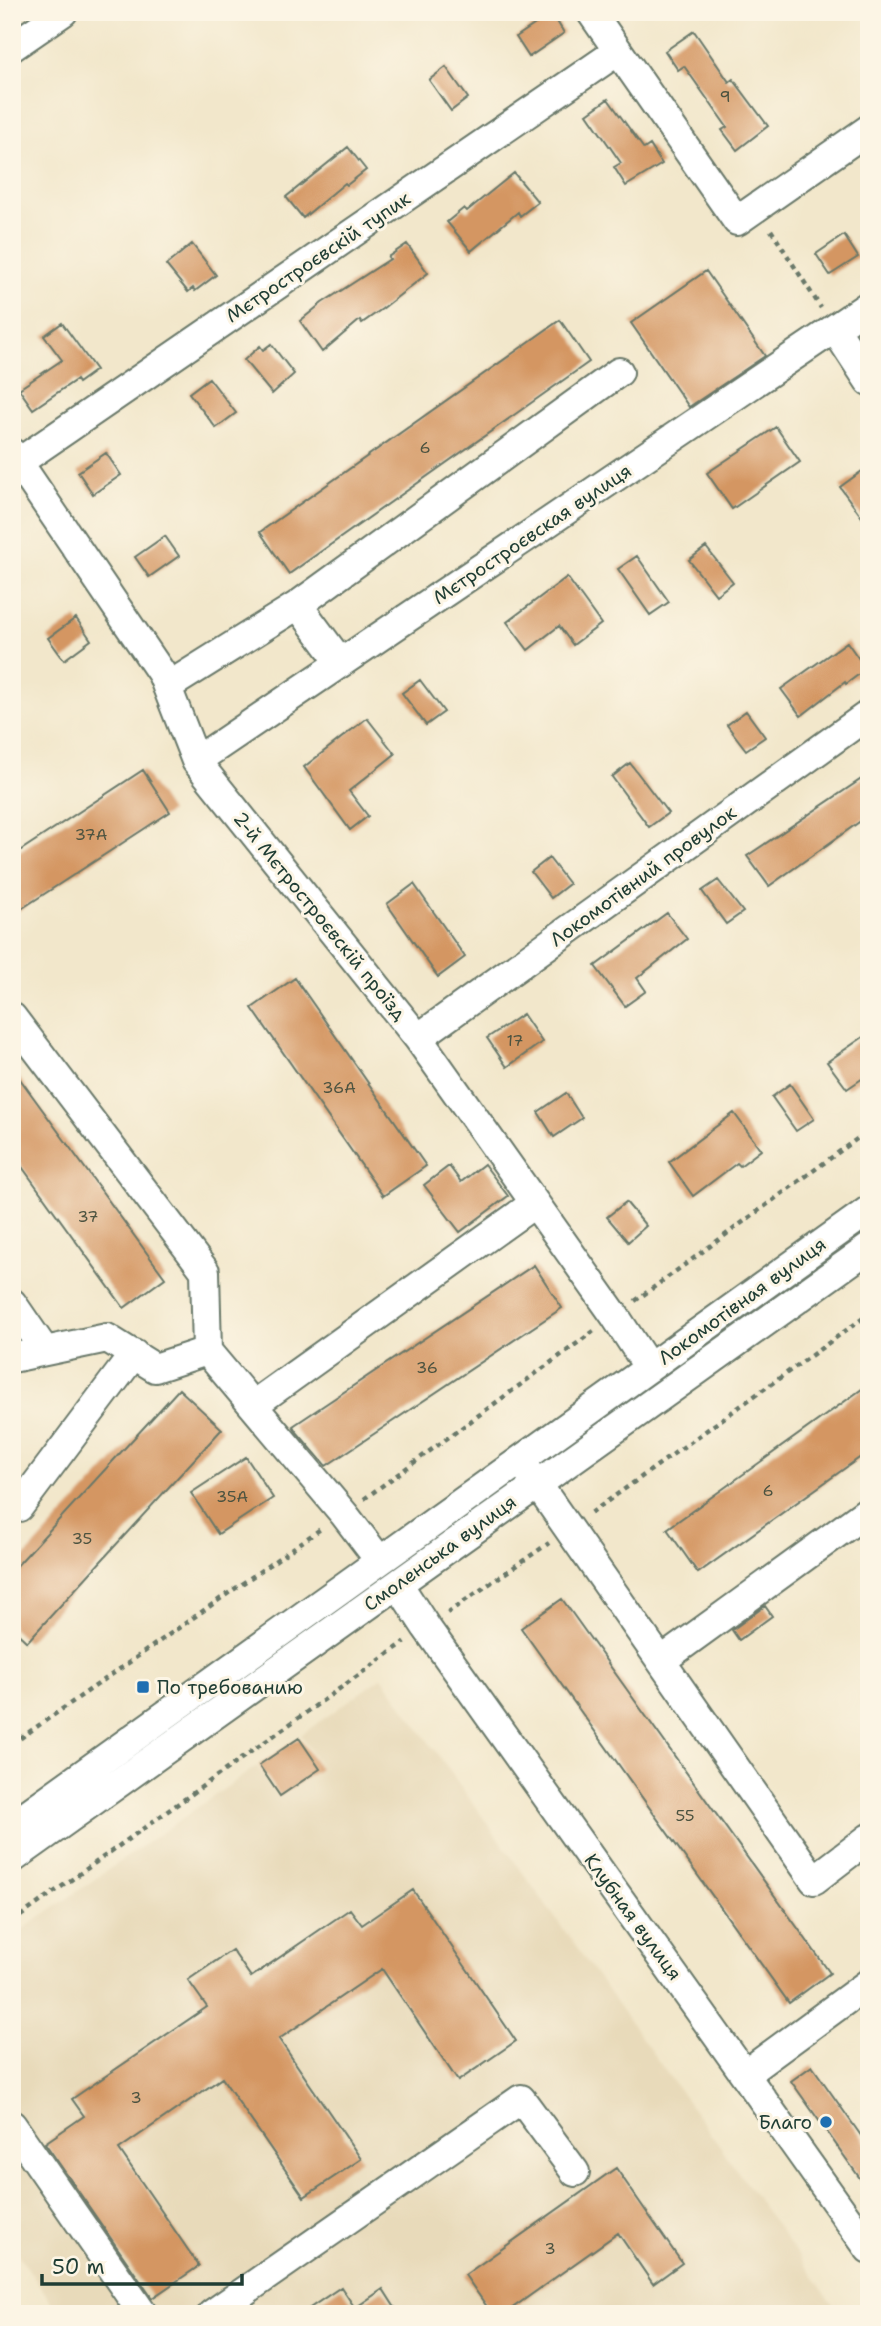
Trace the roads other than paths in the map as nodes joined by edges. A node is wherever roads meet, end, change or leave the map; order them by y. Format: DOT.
graph roads {
  1 [pos="62,12"];
  2 [pos="592,12"];
  3 [pos="12,47"];
  4 [pos="618,51"];
  5 [pos="869,129"];
  6 [pos="869,305"];
  7 [pos="835,329"];
  8 [pos="619,372"];
  9 [pos="869,381"];
  10 [pos="16,458"];
  11 [pos="298,605"];
  12 [pos="341,663"];
  13 [pos="167,687"];
  14 [pos="869,714"];
  15 [pos="195,761"];
  16 [pos="12,1017"];
  17 [pos="418,1038"];
  18 [pos="535,1203"];
  19 [pos="869,1210"];
  20 [pos="869,1248"];
  21 [pos="12,1303"];
  22 [pos="45,1351"];
  23 [pos="208,1351"];
  24 [pos="134,1354"];
  25 [pos="12,1358"];
  26 [pos="649,1368"];
  27 [pos="253,1405"];
  28 [pos="520,1460"];
  29 [pos="537,1484"];
  30 [pos="12,1507"];
  31 [pos="869,1510"];
  32 [pos="380,1561"];
  33 [pos="398,1584"];
  34 [pos="661,1661"];
  35 [pos="12,1825"];
  36 [pos="869,1838"];
  37 [pos="12,1859"];
  38 [pos="869,1983"];
  39 [pos="745,2074"];
  40 [pos="12,2125"];
  41 [pos="575,2172"];
  42 [pos="869,2249"];
  43 [pos="143,2314"];
  44 [pos="212,2314"];
  1 -- 3 [label="street"];
  2 -- 4 [label="street"];
  4 -- 5 [label="street"];
  4 -- 10 [label="street, Мєтростроєвскій тупик"];
  6 -- 7 [label="street, Мєтростроєвская вулиця"];
  7 -- 9 [label="street"];
  7 -- 12 [label="street, Мєтростроєвская вулиця"];
  8 -- 11 [label="street"];
  10 -- 13 [label="street, 2-й Мєтростроєвскій проїзд"];
  11 -- 12 [label="street"];
  11 -- 13 [label="street"];
  12 -- 15 [label="street, Мєтростроєвская вулиця"];
  13 -- 15 [label="street, 2-й Мєтростроєвскій проїзд"];
  14 -- 17 [label="street, Локомотівний провулок"];
  15 -- 17 [label="street, 2-й Мєтростроєвскій проїзд"];
  16 -- 23 [label="street"];
  17 -- 18 [label="street, 2-й Мєтростроєвскій проїзд"];
  18 -- 26 [label="street, 2-й Мєтростроєвскій проїзд"];
  18 -- 27 [label="street"];
  19 -- 26 [label="street, Локомотівная вулиця"];
  20 -- 29 [label="street, Смоленська вулиця"];
  21 -- 22 [label="street"];
  22 -- 24 [label="street"];
  22 -- 25 [label="street"];
  23 -- 24 [label="street"];
  23 -- 27 [label="street"];
  24 -- 30 [label="street"];
  26 -- 28 [label="street, Смоленська вулиця"];
  27 -- 32 [label="street"];
  28 -- 29 [label="street"];
  28 -- 32 [label="street, Смоленська вулиця"];
  29 -- 33 [label="street, Смоленська вулиця"];
  29 -- 34 [label="street"];
  31 -- 34 [label="street"];
  32 -- 35 [label="street, Смоленська вулиця"];
  33 -- 37 [label="street, Смоленська вулиця"];
  33 -- 39 [label="street, Клубная вулиця"];
  34 -- 36 [label="street"];
  38 -- 39 [label="street"];
  39 -- 42 [label="street, Клубная вулиця"];
  40 -- 43 [label="street"];
  41 -- 44 [label="street"];
}
